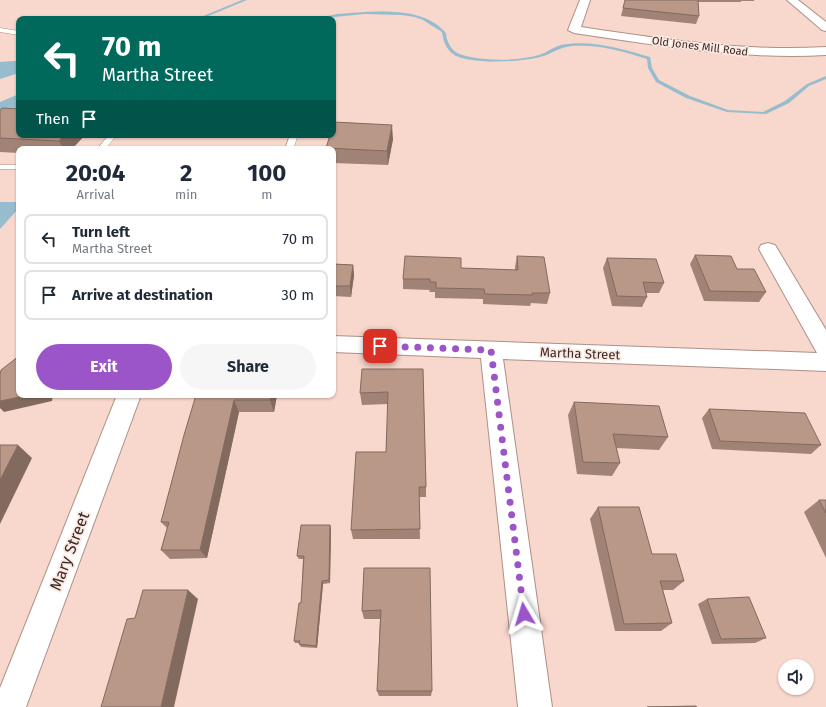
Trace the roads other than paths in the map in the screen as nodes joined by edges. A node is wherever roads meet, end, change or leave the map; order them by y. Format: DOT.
graph roads {
  1 [pos="585,0"];
  2 [pos="792,0"];
  3 [pos="826,28"];
  4 [pos="0,30"];
  5 [pos="7,31"];
  6 [pos="16,32"];
  7 [pos="0,36"];
  8 [pos="826,51"];
  9 [pos="110,138"];
  10 [pos="104,146"];
  11 [pos="0,167"];
  12 [pos="16,167"];
  13 [pos="768,249"];
  14 [pos="336,344"];
  15 [pos="826,349"];
  16 [pos="491,350"];
  17 [pos="826,362"];
  18 [pos="128,398"];
  19 [pos="10,707"];
  20 [pos="535,707"];
  1 -- 8 [label="street, Old Jones Mill Road"];
  2 -- 3 [label="street"];
  4 -- 5 [label="lane"];
  5 -- 6 [label="lane"];
  5 -- 7 [label="lane"];
  9 -- 10 [label="lane"];
  11 -- 12 [label="lane"];
  13 -- 15 [label="street"];
  14 -- 16 [label="street, Martha Street"];
  16 -- 17 [label="street, Martha Street"];
  16 -- 20 [label="street"];
  18 -- 19 [label="street, Mary Street"];
}
